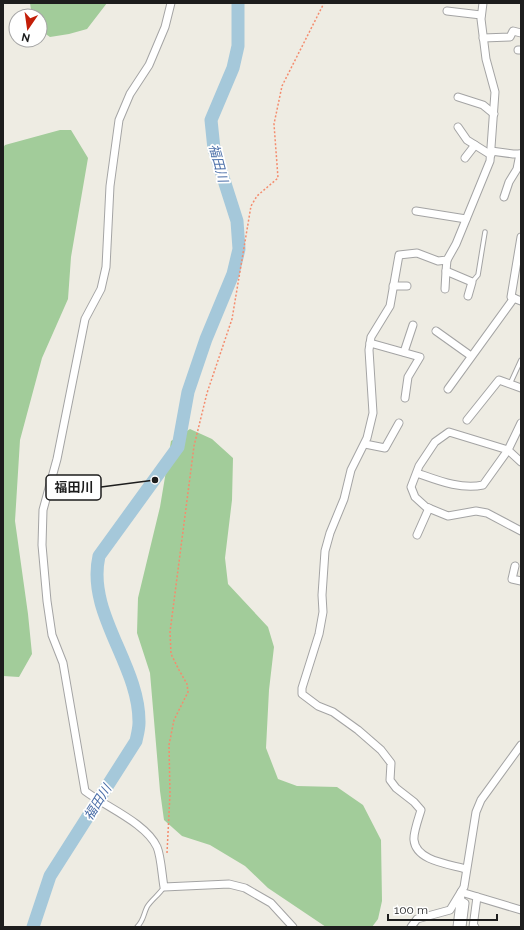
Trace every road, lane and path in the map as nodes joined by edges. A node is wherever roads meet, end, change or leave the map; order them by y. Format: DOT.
graph roads {
  1 [pos="171,3"];
  2 [pos="324,3"];
  3 [pos="483,3"];
  4 [pos="447,11"];
  5 [pos="481,15"];
  6 [pos="521,33"];
  7 [pos="483,38"];
  8 [pos="458,97"];
  9 [pos="494,114"];
  10 [pos="458,127"];
  11 [pos="475,145"];
  12 [pos="491,153"];
  13 [pos="521,154"];
  14 [pos="465,158"];
  15 [pos="504,197"];
  16 [pos="416,211"];
  17 [pos="466,219"];
  18 [pos="485,232"];
  19 [pos="521,237"];
  20 [pos="447,260"];
  21 [pos="446,271"];
  22 [pos="472,282"];
  23 [pos="393,286"];
  24 [pos="407,286"];
  25 [pos="445,290"];
  26 [pos="468,296"];
  27 [pos="514,298"];
  28 [pos="521,301"];
  29 [pos="413,325"];
  30 [pos="436,331"];
  31 [pos="370,343"];
  32 [pos="404,352"];
  33 [pos="471,356"];
  34 [pos="521,360"];
  35 [pos="510,384"];
  36 [pos="521,388"];
  37 [pos="448,389"];
  38 [pos="405,398"];
  39 [pos="467,420"];
  40 [pos="399,423"];
  41 [pos="521,423"];
  42 [pos="364,444"];
  43 [pos="508,450"];
  44 [pos="521,462"];
  45 [pos="416,473"];
  46 [pos="429,508"];
  47 [pos="521,531"];
  48 [pos="417,535"];
  49 [pos="515,566"];
  50 [pos="521,581"];
  51 [pos="521,745"];
  52 [pos="166,857"];
  53 [pos="466,869"];
  54 [pos="164,887"];
  55 [pos="461,892"];
  56 [pos="477,897"];
  57 [pos="460,900"];
  58 [pos="521,910"];
  59 [pos="137,927"];
  60 [pos="293,927"];
  61 [pos="411,927"];
  62 [pos="457,927"];
  63 [pos="462,927"];
  64 [pos="475,927"];
  1 -- 54 [label="street"];
  2 -- 52 [label="path"];
  3 -- 5 [label="street"];
  4 -- 5 [label="street"];
  5 -- 7 [label="street"];
  6 -- 7 [label="street"];
  7 -- 9 [label="street"];
  8 -- 9 [label="street"];
  9 -- 12 [label="street"];
  10 -- 11 [label="street"];
  11 -- 12 [label="street"];
  11 -- 14 [label="street"];
  12 -- 13 [label="street"];
  12 -- 17 [label="street"];
  13 -- 15 [label="street"];
  16 -- 17 [label="street"];
  17 -- 20 [label="street"];
  18 -- 22 [label="lane"];
  19 -- 27 [label="street"];
  20 -- 21 [label="street"];
  20 -- 23 [label="street"];
  21 -- 22 [label="street"];
  21 -- 25 [label="street"];
  22 -- 26 [label="street"];
  23 -- 24 [label="street"];
  23 -- 31 [label="street"];
  27 -- 28 [label="street"];
  27 -- 33 [label="street"];
  29 -- 32 [label="street"];
  30 -- 33 [label="street"];
  31 -- 32 [label="street"];
  31 -- 42 [label="street"];
  32 -- 38 [label="street"];
  33 -- 37 [label="street"];
  34 -- 35 [label="lane"];
  35 -- 36 [label="street"];
  35 -- 39 [label="street"];
  40 -- 42 [label="street"];
  41 -- 43 [label="street"];
  42 -- 53 [label="street"];
  43 -- 44 [label="street"];
  43 -- 45 [label="street"];
  43 -- 45 [label="street"];
  45 -- 46 [label="street"];
  46 -- 47 [label="street"];
  46 -- 48 [label="street"];
  49 -- 50 [label="street"];
  51 -- 53 [label="street"];
  53 -- 55 [label="street"];
  54 -- 59 [label="lane"];
  54 -- 60 [label="street"];
  55 -- 56 [label="street"];
  55 -- 57 [label="street"];
  55 -- 61 [label="street"];
  56 -- 58 [label="street"];
  56 -- 64 [label="street"];
  57 -- 62 [label="street"];
  57 -- 63 [label="street"];
}
